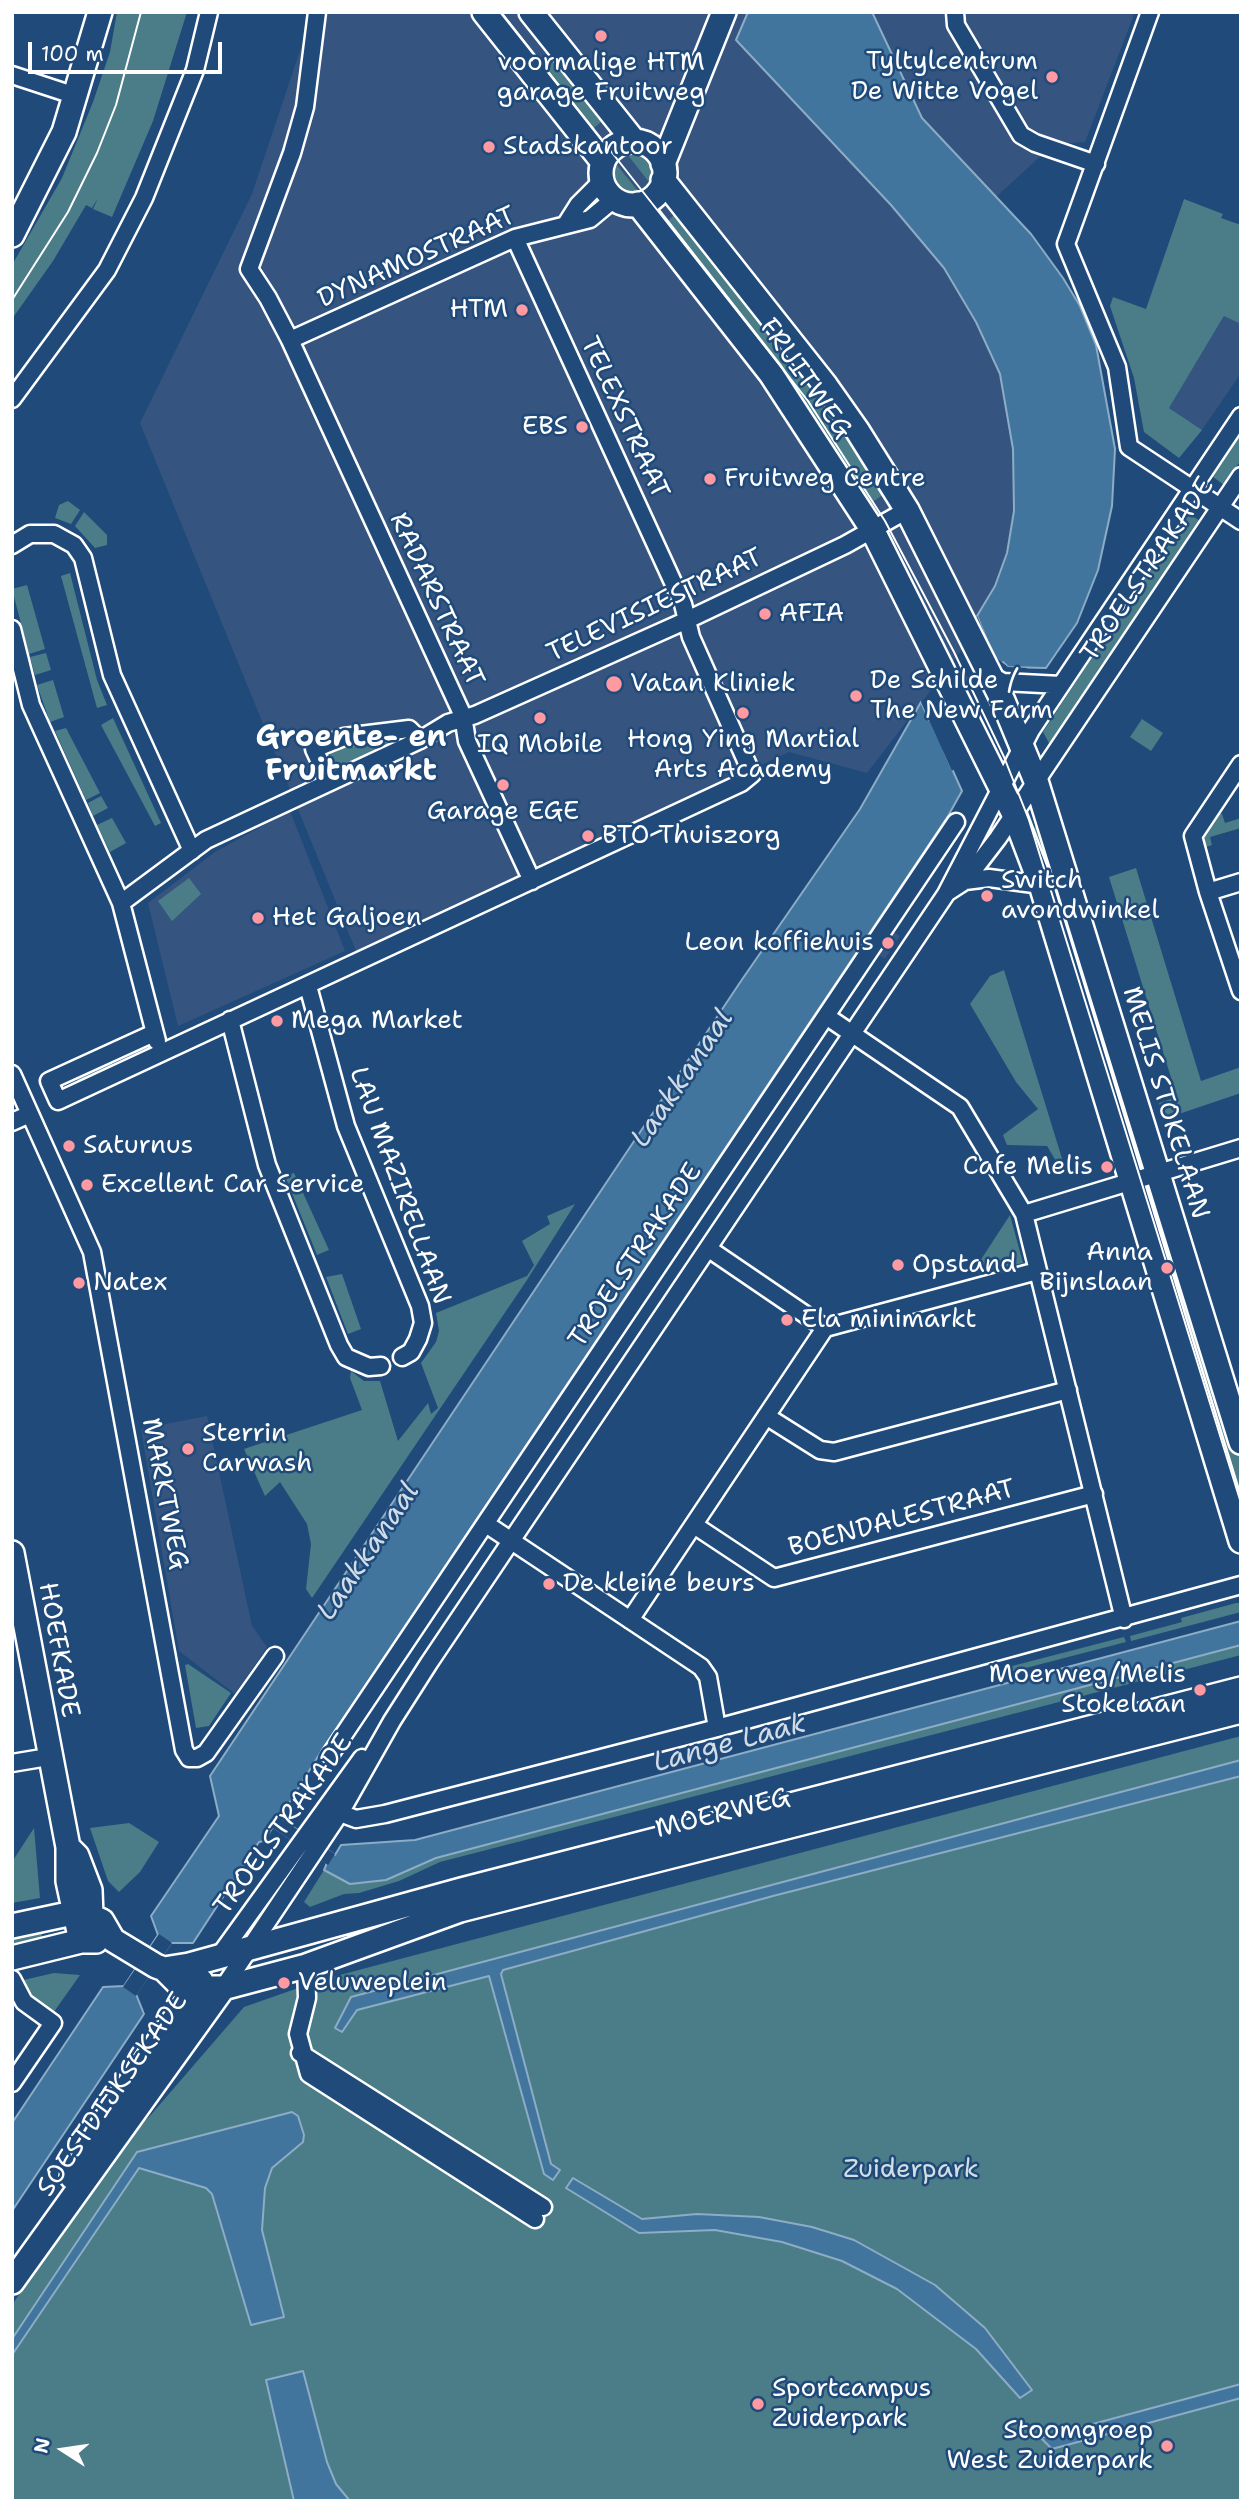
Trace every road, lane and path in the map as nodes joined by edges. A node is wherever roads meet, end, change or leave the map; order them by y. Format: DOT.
graph roads {
  1 [pos="100,12"];
  2 [pos="209,12"];
  3 [pos="317,12"];
  4 [pos="484,12"];
  5 [pos="531,12"];
  6 [pos="724,12"];
  7 [pos="955,12"];
  8 [pos="1150,12"];
  9 [pos="12,75"];
  10 [pos="76,96"];
  11 [pos="681,116"];
  12 [pos="639,142"];
  13 [pos="1096,164"];
  14 [pos="663,172"];
  15 [pos="606,180"];
  16 [pos="638,204"];
  17 [pos="12,235"];
  18 [pos="514,238"];
  19 [pos="290,340"];
  20 [pos="12,399"];
  21 [pos="1241,416"];
  22 [pos="1241,476"];
  23 [pos="1191,488"];
  24 [pos="1220,507"];
  25 [pos="906,510"];
  26 [pos="1241,521"];
  27 [pos="872,528"];
  28 [pos="15,536"];
  29 [pos="685,621"];
  30 [pos="12,629"];
  31 [pos="1061,685"];
  32 [pos="1010,692"];
  33 [pos="463,716"];
  34 [pos="420,740"];
  35 [pos="1022,745"];
  36 [pos="1241,764"];
  37 [pos="329,781"];
  38 [pos="1036,781"];
  39 [pos="1001,787"];
  40 [pos="1014,814"];
  41 [pos="956,822"];
  42 [pos="192,851"];
  43 [pos="532,881"];
  44 [pos="965,881"];
  45 [pos="1241,882"];
  46 [pos="1041,885"];
  47 [pos="1208,892"];
  48 [pos="946,894"];
  49 [pos="121,902"];
  50 [pos="307,986"];
  51 [pos="1241,990"];
  52 [pos="826,1016"];
  53 [pos="230,1020"];
  54 [pos="153,1033"];
  55 [pos="853,1034"];
  56 [pos="162,1051"];
  57 [pos="12,1074"];
  58 [pos="17,1096"];
  59 [pos="30,1114"];
  60 [pos="12,1122"];
  61 [pos="1241,1148"];
  62 [pos="1157,1172"];
  63 [pos="1130,1181"];
  64 [pos="1024,1214"];
  65 [pos="709,1249"];
  66 [pos="1037,1271"];
  67 [pos="825,1328"];
  68 [pos="402,1357"];
  69 [pos="381,1366"];
  70 [pos="1068,1390"];
  71 [pos="766,1416"];
  72 [pos="1241,1442"];
  73 [pos="1094,1494"];
  74 [pos="486,1524"];
  75 [pos="694,1525"];
  76 [pos="512,1541"];
  77 [pos="1241,1541"];
  78 [pos="12,1553"];
  79 [pos="1241,1585"];
  80 [pos="1124,1619"];
  81 [pos="629,1620"];
  82 [pos="275,1656"];
  83 [pos="1241,1689"];
  84 [pos="1241,1711"];
  85 [pos="392,1721"];
  86 [pos="717,1728"];
  87 [pos="330,1755"];
  88 [pos="29,1760"];
  89 [pos="340,1813"];
  90 [pos="82,1915"];
  91 [pos="12,1926"];
  92 [pos="113,1940"];
  93 [pos="81,1941"];
  94 [pos="249,1949"];
  95 [pos="12,1958"];
  96 [pos="217,1959"];
  97 [pos="154,1964"];
  98 [pos="306,1966"];
  99 [pos="12,1979"];
  100 [pos="223,1988"];
  101 [pos="194,1989"];
  102 [pos="300,2053"];
  103 [pos="12,2084"];
  104 [pos="451,2147"];
  105 [pos="455,2167"];
  106 [pos="45,2233"];
  107 [pos="12,2282"];
  1 -- 10 [label="street"];
  2 -- 20 [label="street"];
  3 -- 19 [label="street, RADARSTRAAT"];
  4 -- 15 [label="street"];
  5 -- 12 [label="street"];
  6 -- 11 [label="street"];
  7 -- 13 [label="street"];
  8 -- 13 [label="street"];
  9 -- 10 [label="street"];
  10 -- 17 [label="street"];
  11 -- 12 [label="street"];
  11 -- 14 [label="street"];
  12 -- 14 [label="street"];
  12 -- 15 [label="street"];
  13 -- 23 [label="street"];
  14 -- 16 [label="street"];
  14 -- 25 [label="street, FRUITWEG"];
  15 -- 16 [label="street"];
  15 -- 18 [label="street, DYNAMOSTRAAT"];
  16 -- 27 [label="street, FRUITWEG"];
  18 -- 19 [label="street, DYNAMOSTRAAT"];
  18 -- 29 [label="street, TELEXSTRAAT"];
  19 -- 33 [label="street, RADARSTRAAT"];
  21 -- 23 [label="street, TROELSTRAKADE"];
  22 -- 24 [label="street, TROELSTRAKADE"];
  23 -- 24 [label="street"];
  23 -- 31 [label="street, TROELSTRAKADE"];
  24 -- 26 [label="street"];
  24 -- 38 [label="street, TROELSTRAKADE"];
  25 -- 27 [label="street, TELEVISIESTRAAT"];
  25 -- 32 [label="street, FRUITWEG"];
  27 -- 29 [label="street, TELEVISIESTRAAT"];
  27 -- 39 [label="street, FRUITWEG"];
  28 -- 42 [label="street"];
  29 -- 33 [label="street, TELEVISIESTRAAT"];
  29 -- 43 [label="street"];
  30 -- 49 [label="street"];
  31 -- 32 [label="street, TROELSTRAKADE"];
  31 -- 35 [label="street, TROELSTRAKADE"];
  32 -- 35 [label="street, FRUITWEG"];
  33 -- 34 [label="street, TELEVISIESTRAAT"];
  33 -- 43 [label="street, RADARSTRAAT"];
  34 -- 37 [label="street, TELEVISIESTRAAT"];
  34 -- 37 [label="street"];
  35 -- 38 [label="street, MELIS STOKELAAN"];
  35 -- 39 [label="street, TROELSTRAKADE"];
  36 -- 47 [label="street"];
  37 -- 42 [label="street, TELEVISIESTRAAT"];
  38 -- 40 [label="street, TROELSTRAKADE"];
  38 -- 62 [label="street, MELIS STOKELAAN"];
  39 -- 40 [label="street, FRUITWEG"];
  39 -- 48 [label="street, TROELSTRAKADE"];
  40 -- 44 [label="street, TROELSTRAKADE"];
  40 -- 46 [label="street, MELIS STOKELAAN"];
  41 -- 52 [label="street, TROELSTRAKADE"];
  42 -- 49 [label="street, TELEVISIESTRAAT"];
  43 -- 50 [label="street"];
  44 -- 46 [label="street"];
  44 -- 48 [label="street, TROELSTRAKADE"];
  45 -- 47 [label="street"];
  46 -- 63 [label="street, MELIS STOKELAAN"];
  47 -- 51 [label="street"];
  48 -- 55 [label="street, TROELSTRAKADE"];
  49 -- 54 [label="street"];
  50 -- 53 [label="street"];
  50 -- 68 [label="street, LAU MAZIRELLAAN"];
  52 -- 55 [label="street"];
  52 -- 74 [label="street, TROELSTRAKADE"];
  53 -- 56 [label="street"];
  53 -- 69 [label="street"];
  54 -- 56 [label="street"];
  54 -- 56 [label="street"];
  55 -- 64 [label="street"];
  55 -- 65 [label="street, TROELSTRAKADE"];
  57 -- 58 [label="street, MARKTWEG"];
  58 -- 59 [label="street, MARKTWEG"];
  59 -- 60 [label="street"];
  59 -- 82 [label="street, MARKTWEG"];
  61 -- 62 [label="street"];
  62 -- 63 [label="street"];
  62 -- 72 [label="street, MELIS STOKELAAN"];
  63 -- 64 [label="street"];
  63 -- 77 [label="street, MELIS STOKELAAN"];
  64 -- 66 [label="street"];
  65 -- 67 [label="street"];
  65 -- 76 [label="street, TROELSTRAKADE"];
  66 -- 67 [label="street"];
  66 -- 70 [label="street"];
  67 -- 71 [label="street"];
  70 -- 71 [label="street"];
  70 -- 73 [label="street"];
  71 -- 75 [label="street"];
  73 -- 75 [label="street, BOENDALESTRAAT"];
  73 -- 80 [label="street"];
  74 -- 76 [label="street"];
  74 -- 87 [label="street, TROELSTRAKADE"];
  75 -- 81 [label="street"];
  76 -- 81 [label="street"];
  76 -- 85 [label="street, TROELSTRAKADE"];
  78 -- 88 [label="street, HOEFKADE"];
  79 -- 80 [label="street"];
  80 -- 86 [label="street"];
  81 -- 86 [label="street"];
  83 -- 94 [label="street, MOERWEG"];
  84 -- 98 [label="street, MOERWEG"];
  85 -- 89 [label="street, TROELSTRAKADE"];
  85 -- 96 [label="street, TROELSTRAKADE"];
  86 -- 89 [label="street"];
  88 -- 90 [label="street"];
  89 -- 94 [label="street, TROELSTRAKADE"];
  90 -- 91 [label="street"];
  90 -- 92 [label="street"];
  90 -- 93 [label="street"];
  92 -- 93 [label="street"];
  92 -- 97 [label="street"];
  93 -- 95 [label="street"];
  94 -- 96 [label="street"];
  94 -- 100 [label="street"];
  96 -- 97 [label="street"];
  96 -- 101 [label="street"];
  97 -- 101 [label="street"];
  98 -- 100 [label="street, MOERWEG"];
  98 -- 102 [label="street"];
  99 -- 103 [label="street"];
  100 -- 101 [label="street"];
  100 -- 106 [label="street, SOESTDIJKSEKADE"];
  101 -- 106 [label="street, SOESTDIJKSEKADE"];
  102 -- 104 [label="street"];
  102 -- 105 [label="street"];
  104 -- 105 [label="street"];
  104 -- 105 [label="street"];
  106 -- 107 [label="street, SOESTDIJKSEKADE"];
}
